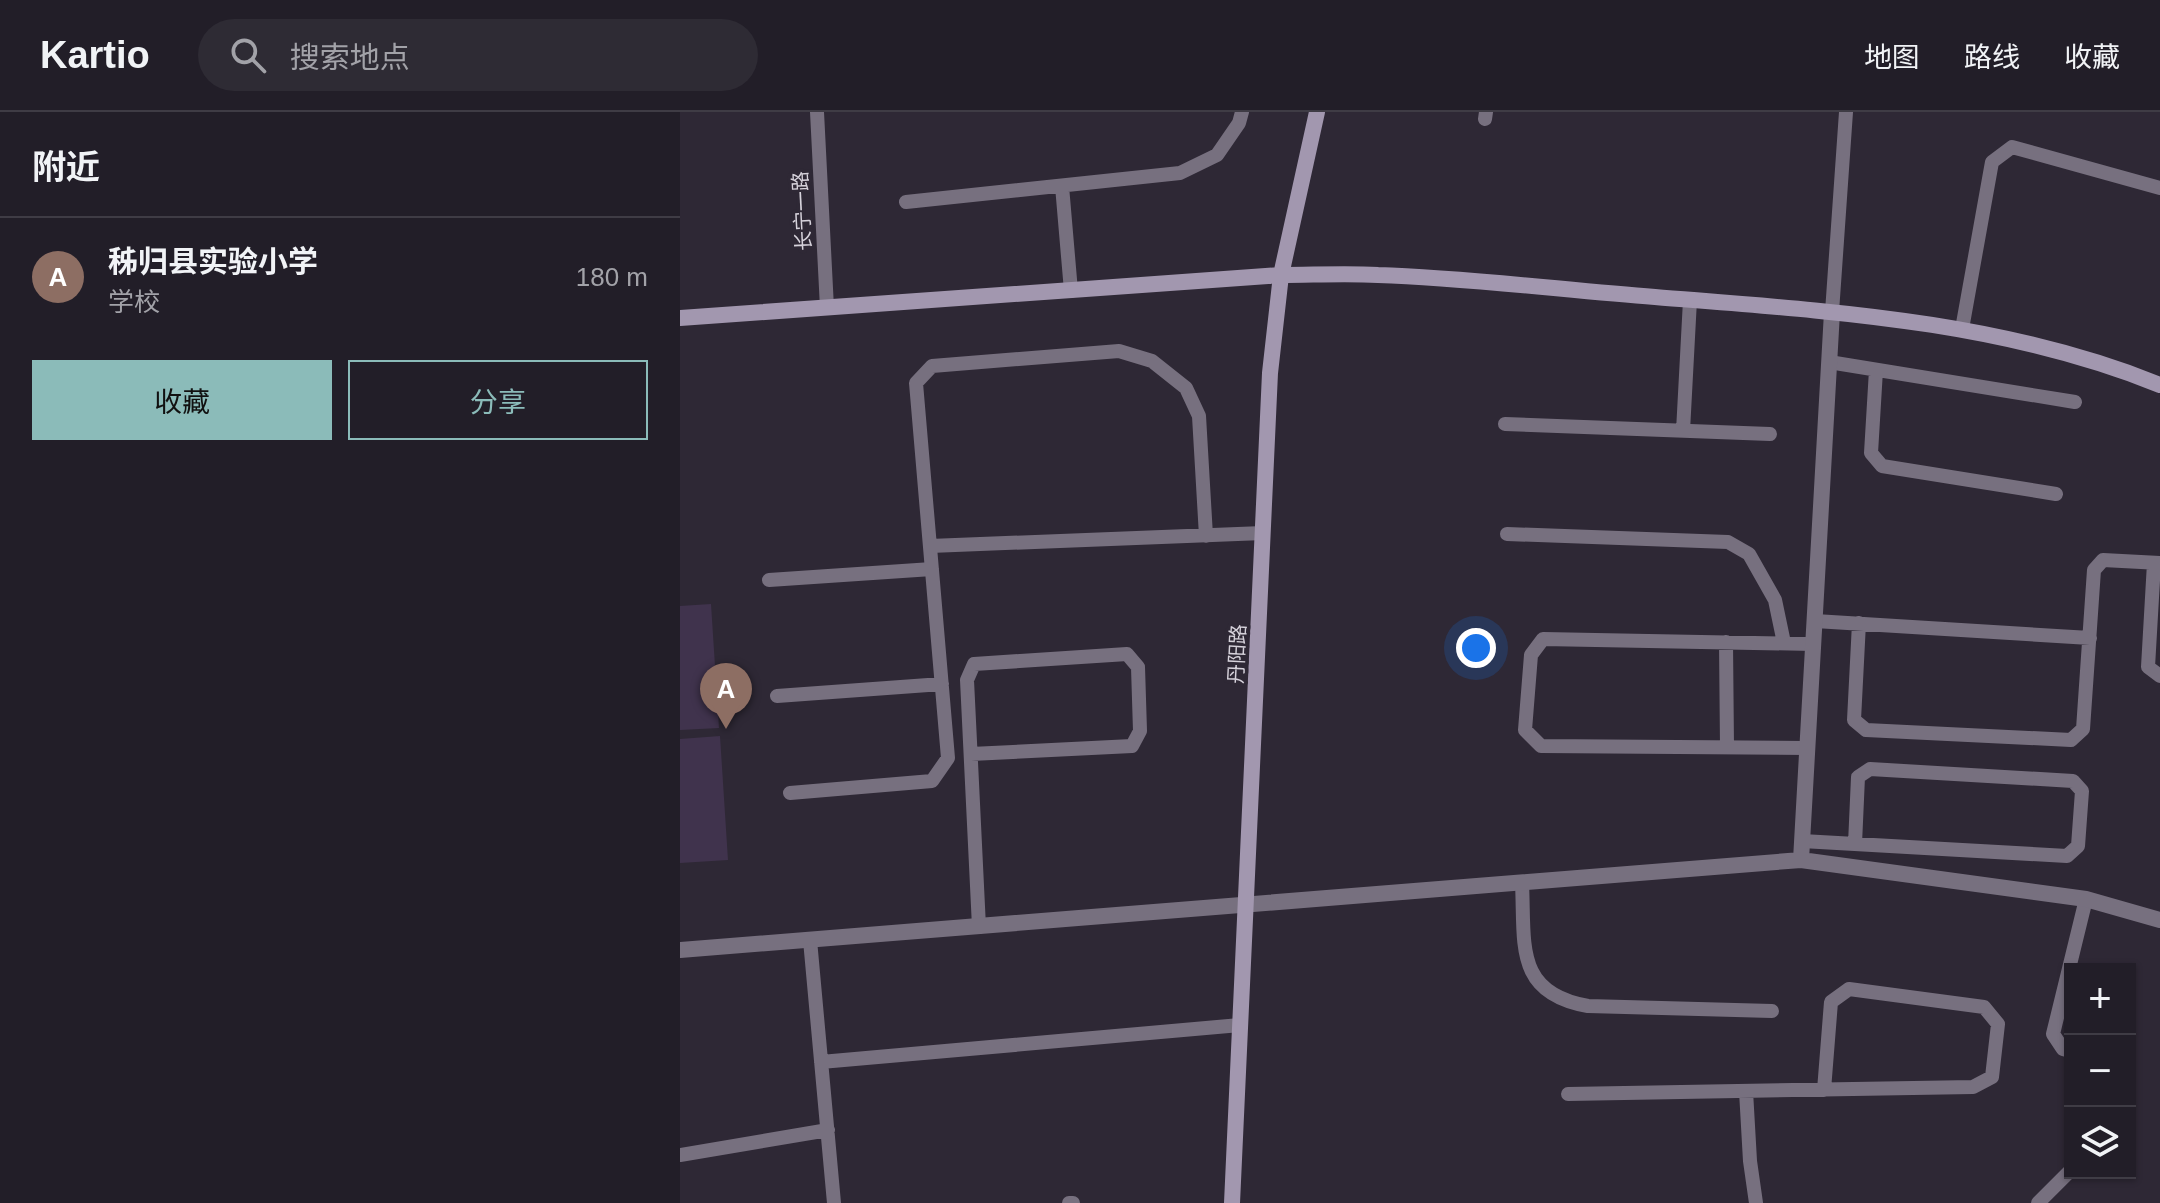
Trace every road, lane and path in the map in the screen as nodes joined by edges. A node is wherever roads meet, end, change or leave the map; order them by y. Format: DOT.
graph roads {
  1 [pos="817,112"];
  2 [pos="1242,112"];
  3 [pos="1317,112"];
  4 [pos="1846,112"];
  5 [pos="1062,186"];
  6 [pos="2160,188"];
  7 [pos="906,202"];
  8 [pos="1281,275"];
  9 [pos="1071,291"];
  10 [pos="1690,300"];
  11 [pos="827,308"];
  12 [pos="1832,312"];
  13 [pos="680,318"];
  14 [pos="1962,329"];
  15 [pos="1829,362"];
  16 [pos="1876,370"];
  17 [pos="2160,385"];
  18 [pos="2075,402"];
  19 [pos="1505,424"];
  20 [pos="1683,431"];
  21 [pos="1770,434"];
  22 [pos="2056,494"];
  23 [pos="1263,533"];
  24 [pos="1507,534"];
  25 [pos="1206,536"];
  26 [pos="930,546"];
  27 [pos="2157,563"];
  28 [pos="932,569"];
  29 [pos="769,580"];
  30 [pos="1815,621"];
  31 [pos="1859,623"];
  32 [pos="2090,638"];
  33 [pos="1726,642"];
  34 [pos="1784,643"];
  35 [pos="1813,644"];
  36 [pos="2160,676"];
  37 [pos="942,684"];
  38 [pos="777,696"];
  39 [pos="1727,747"];
  40 [pos="1807,748"];
  41 [pos="971,754"];
  42 [pos="790,793"];
  43 [pos="1802,841"];
  44 [pos="1855,844"];
  45 [pos="1801,860"];
  46 [pos="1522,883"];
  47 [pos="2086,899"];
  48 [pos="1246,905"];
  49 [pos="2160,920"];
  50 [pos="979,927"];
  51 [pos="810,940"];
  52 [pos="680,950"];
  53 [pos="1772,1011"];
  54 [pos="1240,1025"];
  55 [pos="2064,1049"];
  56 [pos="821,1062"];
  57 [pos="1824,1090"];
  58 [pos="1746,1091"];
  59 [pos="1568,1094"];
  60 [pos="828,1130"];
  61 [pos="680,1155"];
  62 [pos="2064,1177"];
  63 [pos="834,1203"];
  64 [pos="1232,1203"];
  65 [pos="1756,1203"];
  66 [pos="2038,1203"];
  1 -- 11 [label="lane, 长宁一路"];
  2 -- 5 [label="lane"];
  3 -- 8 [label="main road, 丹阳路"];
  4 -- 12 [label="lane"];
  5 -- 7 [label="lane"];
  5 -- 9 [label="lane"];
  6 -- 14 [label="lane"];
  8 -- 9 [label="main road"];
  8 -- 10 [label="main road"];
  8 -- 23 [label="main road, 丹阳路"];
  9 -- 11 [label="main road"];
  10 -- 12 [label="main road"];
  10 -- 20 [label="lane"];
  11 -- 13 [label="main road"];
  12 -- 14 [label="main road"];
  12 -- 15 [label="street"];
  14 -- 17 [label="main road"];
  15 -- 16 [label="lane"];
  15 -- 30 [label="street"];
  16 -- 18 [label="lane"];
  16 -- 22 [label="lane"];
  19 -- 20 [label="lane"];
  20 -- 21 [label="lane"];
  23 -- 25 [label="lane"];
  23 -- 48 [label="main road, 丹阳路"];
  24 -- 34 [label="lane"];
  25 -- 26 [label="lane"];
  25 -- 26 [label="lane"];
  26 -- 28 [label="lane"];
  27 -- 32 [label="lane"];
  27 -- 36 [label="lane"];
  28 -- 29 [label="lane"];
  28 -- 37 [label="lane"];
  30 -- 31 [label="lane"];
  30 -- 35 [label="street"];
  31 -- 32 [label="lane"];
  31 -- 32 [label="lane"];
  33 -- 34 [label="lane"];
  33 -- 39 [label="lane"];
  33 -- 39 [label="lane"];
  34 -- 35 [label="lane"];
  35 -- 40 [label="street"];
  37 -- 38 [label="lane"];
  37 -- 42 [label="lane"];
  39 -- 40 [label="lane"];
  40 -- 43 [label="street"];
  41 -- 41 [label="lane"];
  41 -- 50 [label="lane"];
  43 -- 44 [label="lane"];
  43 -- 45 [label="street"];
  44 -- 44 [label="lane"];
  45 -- 46 [label="street"];
  45 -- 47 [label="street"];
  46 -- 48 [label="street"];
  46 -- 53 [label="lane"];
  47 -- 49 [label="street"];
  47 -- 55 [label="lane"];
  48 -- 50 [label="street"];
  48 -- 54 [label="main road, 丹阳路"];
  50 -- 51 [label="street"];
  51 -- 52 [label="street"];
  51 -- 56 [label="lane"];
  54 -- 56 [label="lane"];
  54 -- 64 [label="main road, 丹阳路"];
  56 -- 60 [label="lane"];
  57 -- 57 [label="lane"];
  57 -- 58 [label="lane"];
  58 -- 59 [label="lane"];
  58 -- 65 [label="lane"];
  60 -- 61 [label="lane"];
  60 -- 63 [label="lane"];
  62 -- 66 [label="lane"];
}
